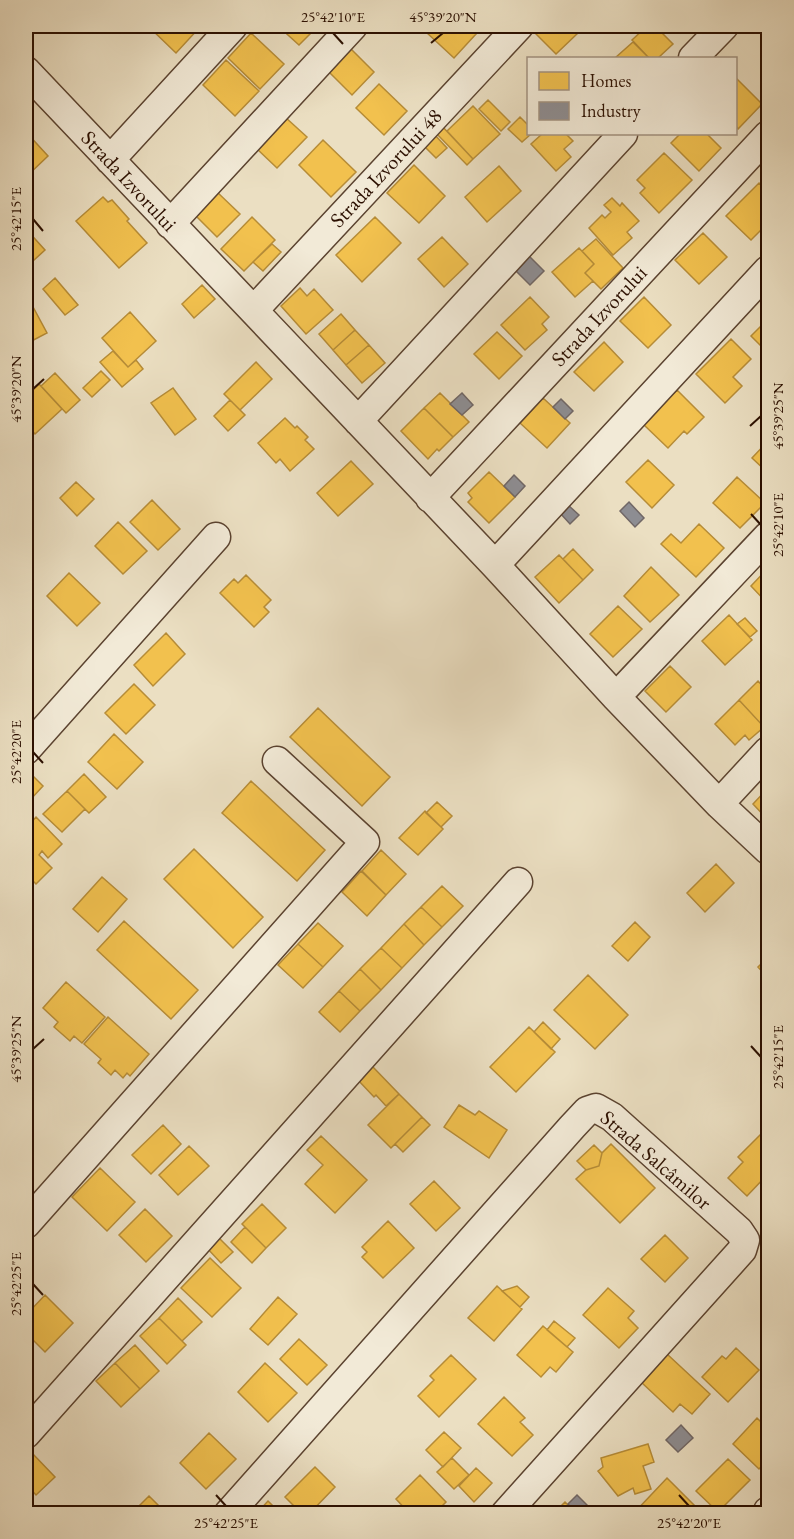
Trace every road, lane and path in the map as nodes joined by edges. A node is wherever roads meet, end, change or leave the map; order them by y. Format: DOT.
graph roads {
  1 [pos="233,26"];
  2 [pos="353,26"];
  3 [pos="519,26"];
  4 [pos="724,26"];
  5 [pos="694,57"];
  6 [pos="26,71"];
  7 [pos="622,135"];
  8 [pos="768,135"];
  9 [pos="110,160"];
  10 [pos="170,224"];
  11 [pos="768,270"];
  12 [pos="254,310"];
  13 [pos="357,421"];
  14 [pos="430,498"];
  15 [pos="768,536"];
  16 [pos="216,537"];
  17 [pos="495,565"];
  18 [pos="616,697"];
  19 [pos="26,750"];
  20 [pos="768,751"];
  21 [pos="277,761"];
  22 [pos="719,804"];
  23 [pos="768,850"];
  24 [pos="518,882"];
  25 [pos="26,1224"];
  26 [pos="26,1434"];
  27 [pos="228,1514"];
  28 [pos="505,1514"];
  1 -- 9 [label="street"];
  2 -- 10 [label="street"];
  3 -- 12 [label="street, Strada Izvorului 48"];
  4 -- 5 [label="street"];
  6 -- 9 [label="street, Strada Izvorului"];
  7 -- 13 [label="street"];
  8 -- 14 [label="street, Strada Izvorului"];
  9 -- 10 [label="street, Strada Izvorului"];
  10 -- 12 [label="street, Strada Izvorului"];
  11 -- 17 [label="street"];
  12 -- 13 [label="street, Strada Izvorului"];
  13 -- 14 [label="street, Strada Izvorului"];
  14 -- 17 [label="street, Strada Izvorului"];
  15 -- 18 [label="street"];
  16 -- 19 [label="street"];
  17 -- 18 [label="street, Strada Izvorului"];
  18 -- 22 [label="street, Strada Izvorului"];
  20 -- 22 [label="street"];
  21 -- 25 [label="street"];
  22 -- 23 [label="street, Strada Izvorului"];
  24 -- 26 [label="street"];
  27 -- 28 [label="street, Strada Salcâmilor"];
}
